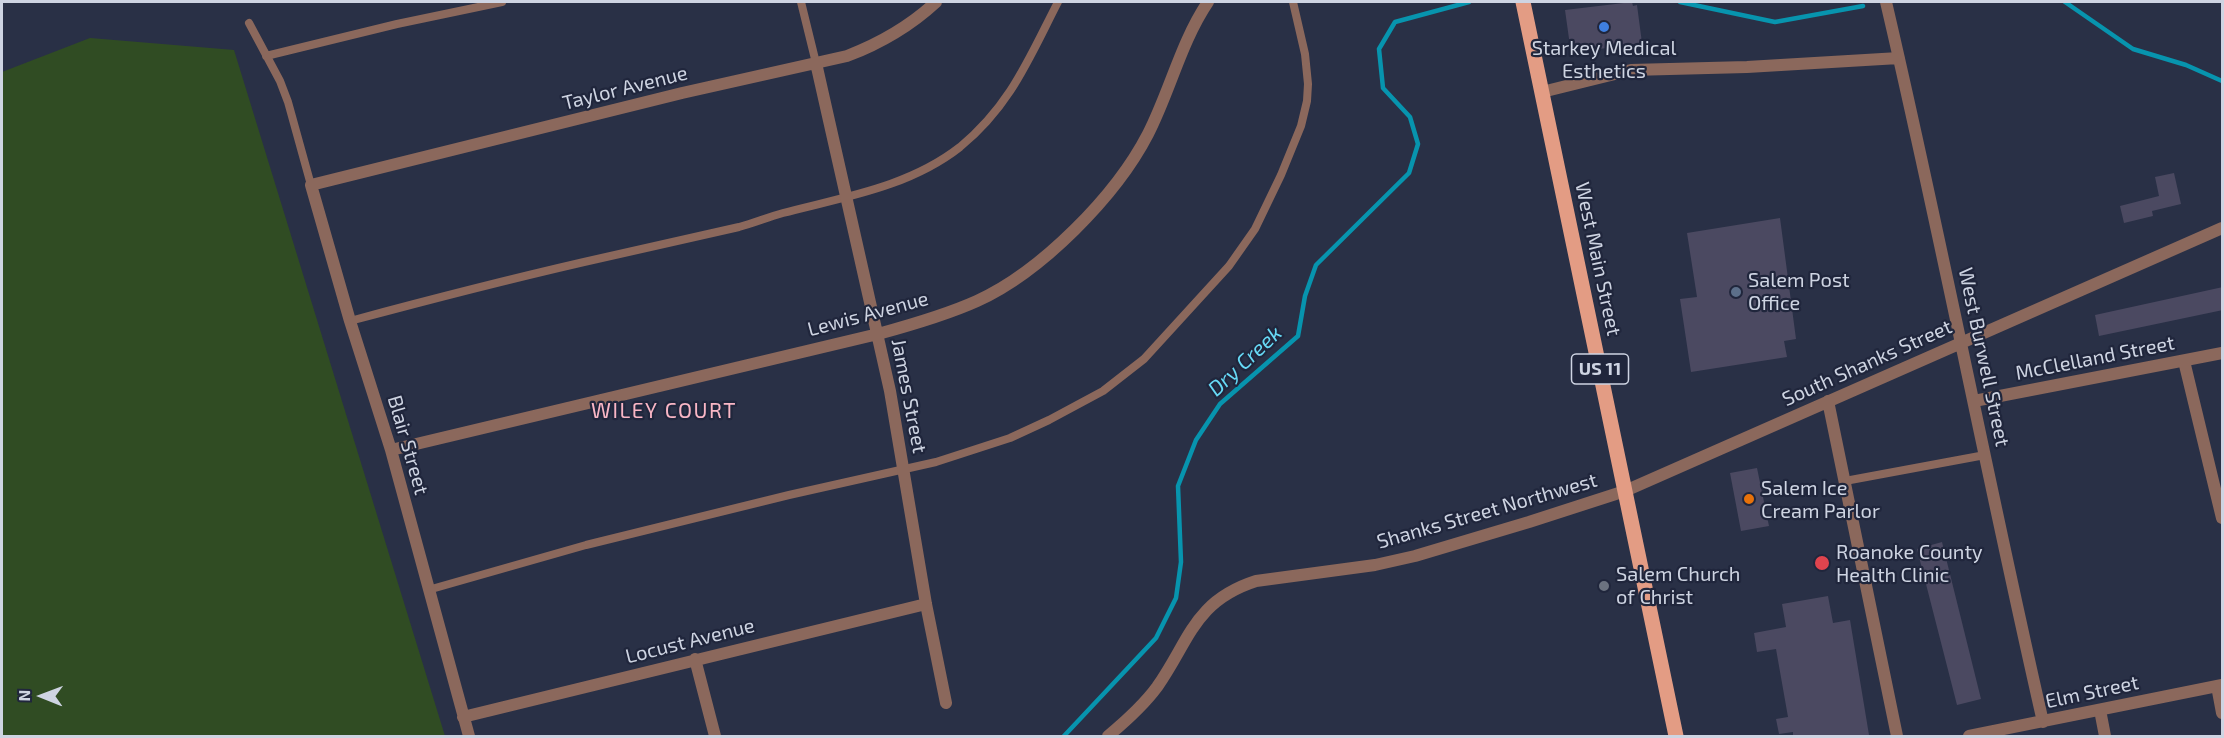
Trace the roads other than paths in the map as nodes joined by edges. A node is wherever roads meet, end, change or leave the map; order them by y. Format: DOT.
graph roads {
  1 [pos="502,2"];
  2 [pos="801,2"];
  3 [pos="936,2"];
  4 [pos="1058,2"];
  5 [pos="1208,2"];
  6 [pos="1293,2"];
  7 [pos="1523,2"];
  8 [pos="1886,2"];
  9 [pos="249,23"];
  10 [pos="266,56"];
  11 [pos="1899,57"];
  12 [pos="816,63"];
  13 [pos="1542,92"];
  14 [pos="311,185"];
  15 [pos="846,198"];
  16 [pos="2223,228"];
  17 [pos="350,321"];
  18 [pos="878,334"];
  19 [pos="1961,342"];
  20 [pos="2223,353"];
  21 [pos="2184,361"];
  22 [pos="1828,401"];
  23 [pos="1974,401"];
  24 [pos="391,450"];
  25 [pos="1985,455"];
  26 [pos="903,470"];
  27 [pos="1845,481"];
  28 [pos="1625,491"];
  29 [pos="2223,518"];
  30 [pos="428,590"];
  31 [pos="926,604"];
  32 [pos="695,659"];
  33 [pos="2220,685"];
  34 [pos="946,703"];
  35 [pos="2100,710"];
  36 [pos="2223,713"];
  37 [pos="463,717"];
  38 [pos="2043,722"];
  39 [pos="469,736"];
  40 [pos="715,736"];
  41 [pos="1108,736"];
  42 [pos="1676,736"];
  43 [pos="1898,736"];
  44 [pos="1970,736"];
  45 [pos="2105,736"];
  1 -- 10 [label="lane"];
  2 -- 12 [label="lane"];
  3 -- 12 [label="street, Taylor Avenue"];
  4 -- 15 [label="lane"];
  5 -- 18 [label="street, Lewis Avenue"];
  6 -- 26 [label="lane"];
  7 -- 13 [label="main road, West Main Street / US 11"];
  8 -- 11 [label="street, West Burwell Street"];
  9 -- 10 [label="lane"];
  10 -- 14 [label="lane"];
  11 -- 13 [label="street"];
  11 -- 19 [label="street, West Burwell Street"];
  12 -- 14 [label="street, Taylor Avenue"];
  12 -- 15 [label="street, James Street"];
  13 -- 28 [label="main road, West Main Street / US 11"];
  14 -- 17 [label="street, Blair Street"];
  15 -- 17 [label="lane"];
  15 -- 18 [label="street, James Street"];
  16 -- 19 [label="street, South Shanks Street"];
  17 -- 24 [label="street, Blair Street"];
  18 -- 24 [label="street, Lewis Avenue"];
  18 -- 26 [label="street, James Street"];
  19 -- 22 [label="street, South Shanks Street"];
  19 -- 23 [label="street, West Burwell Street"];
  20 -- 21 [label="street, McClelland Street"];
  21 -- 23 [label="street, McClelland Street"];
  21 -- 29 [label="street"];
  22 -- 27 [label="street"];
  22 -- 28 [label="street, South Shanks Street"];
  23 -- 25 [label="street, West Burwell Street"];
  24 -- 30 [label="street, Blair Street"];
  25 -- 27 [label="lane"];
  25 -- 38 [label="street, West Burwell Street"];
  26 -- 30 [label="lane"];
  26 -- 31 [label="street, James Street"];
  27 -- 43 [label="street"];
  28 -- 41 [label="street, Shanks Street Northwest"];
  28 -- 42 [label="main road, West Main Street / US 11"];
  30 -- 37 [label="street, Blair Street"];
  31 -- 32 [label="street, Locust Avenue"];
  31 -- 34 [label="street, James Street"];
  32 -- 37 [label="street, Locust Avenue"];
  32 -- 40 [label="street"];
  33 -- 35 [label="street, Elm Street"];
  33 -- 36 [label="street"];
  35 -- 38 [label="street, Elm Street"];
  35 -- 45 [label="street"];
  37 -- 39 [label="street"];
  38 -- 44 [label="street, Elm Street"];
}
